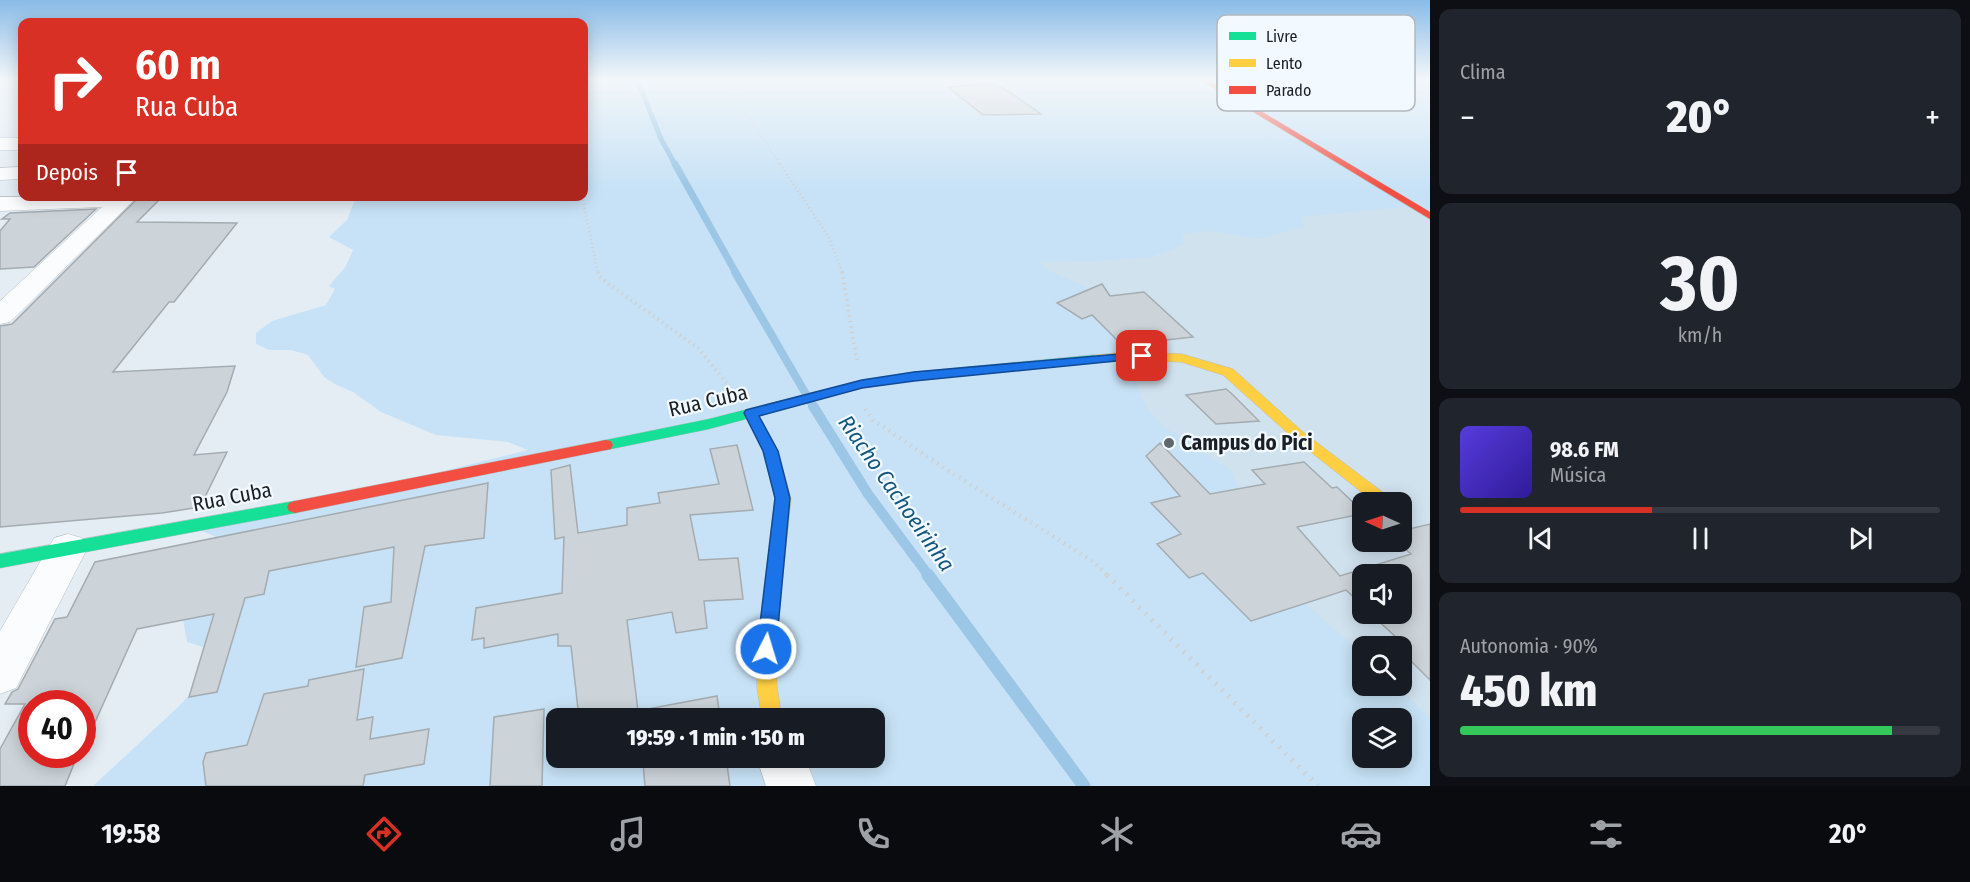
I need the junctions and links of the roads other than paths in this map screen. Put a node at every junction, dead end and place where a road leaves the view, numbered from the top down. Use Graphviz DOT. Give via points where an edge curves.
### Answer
graph roads {
  1 [pos="1264,116"];
  2 [pos="0,144"];
  3 [pos="18,144"];
  4 [pos="18,173"];
  5 [pos="0,174"];
  6 [pos="62,201"];
  7 [pos="122,201"];
  8 [pos="0,204"];
  9 [pos="1430,216"];
  10 [pos="4,309"];
  11 [pos="751,413"];
  12 [pos="1371,492"];
  13 [pos="68,549"];
  14 [pos="0,561"];
  15 [pos="0,673"];
  16 [pos="770,708"];
  17 [pos="785,768"];
  18 [pos="791,786"];
  1 -- 9 [label="street"];
  2 -- 3 [label="street"];
  4 -- 5 [label="street"];
  6 -- 8 [label="street"];
  7 -- 10 [label="street"];
  11 -- 12 [label="street, Rua Cuba" via="862,384 914,376 1130,356 1182,358 1228,372 1298,435"];
  11 -- 13 [label="street, Rua Cuba" via="325,501"];
  11 -- 16 [label="street" via="771,451 783,498 766,649"];
  13 -- 14 [label="street, Rua Cuba"];
  13 -- 15 [label="street"];
  17 -- 18 [label="street"];
}
